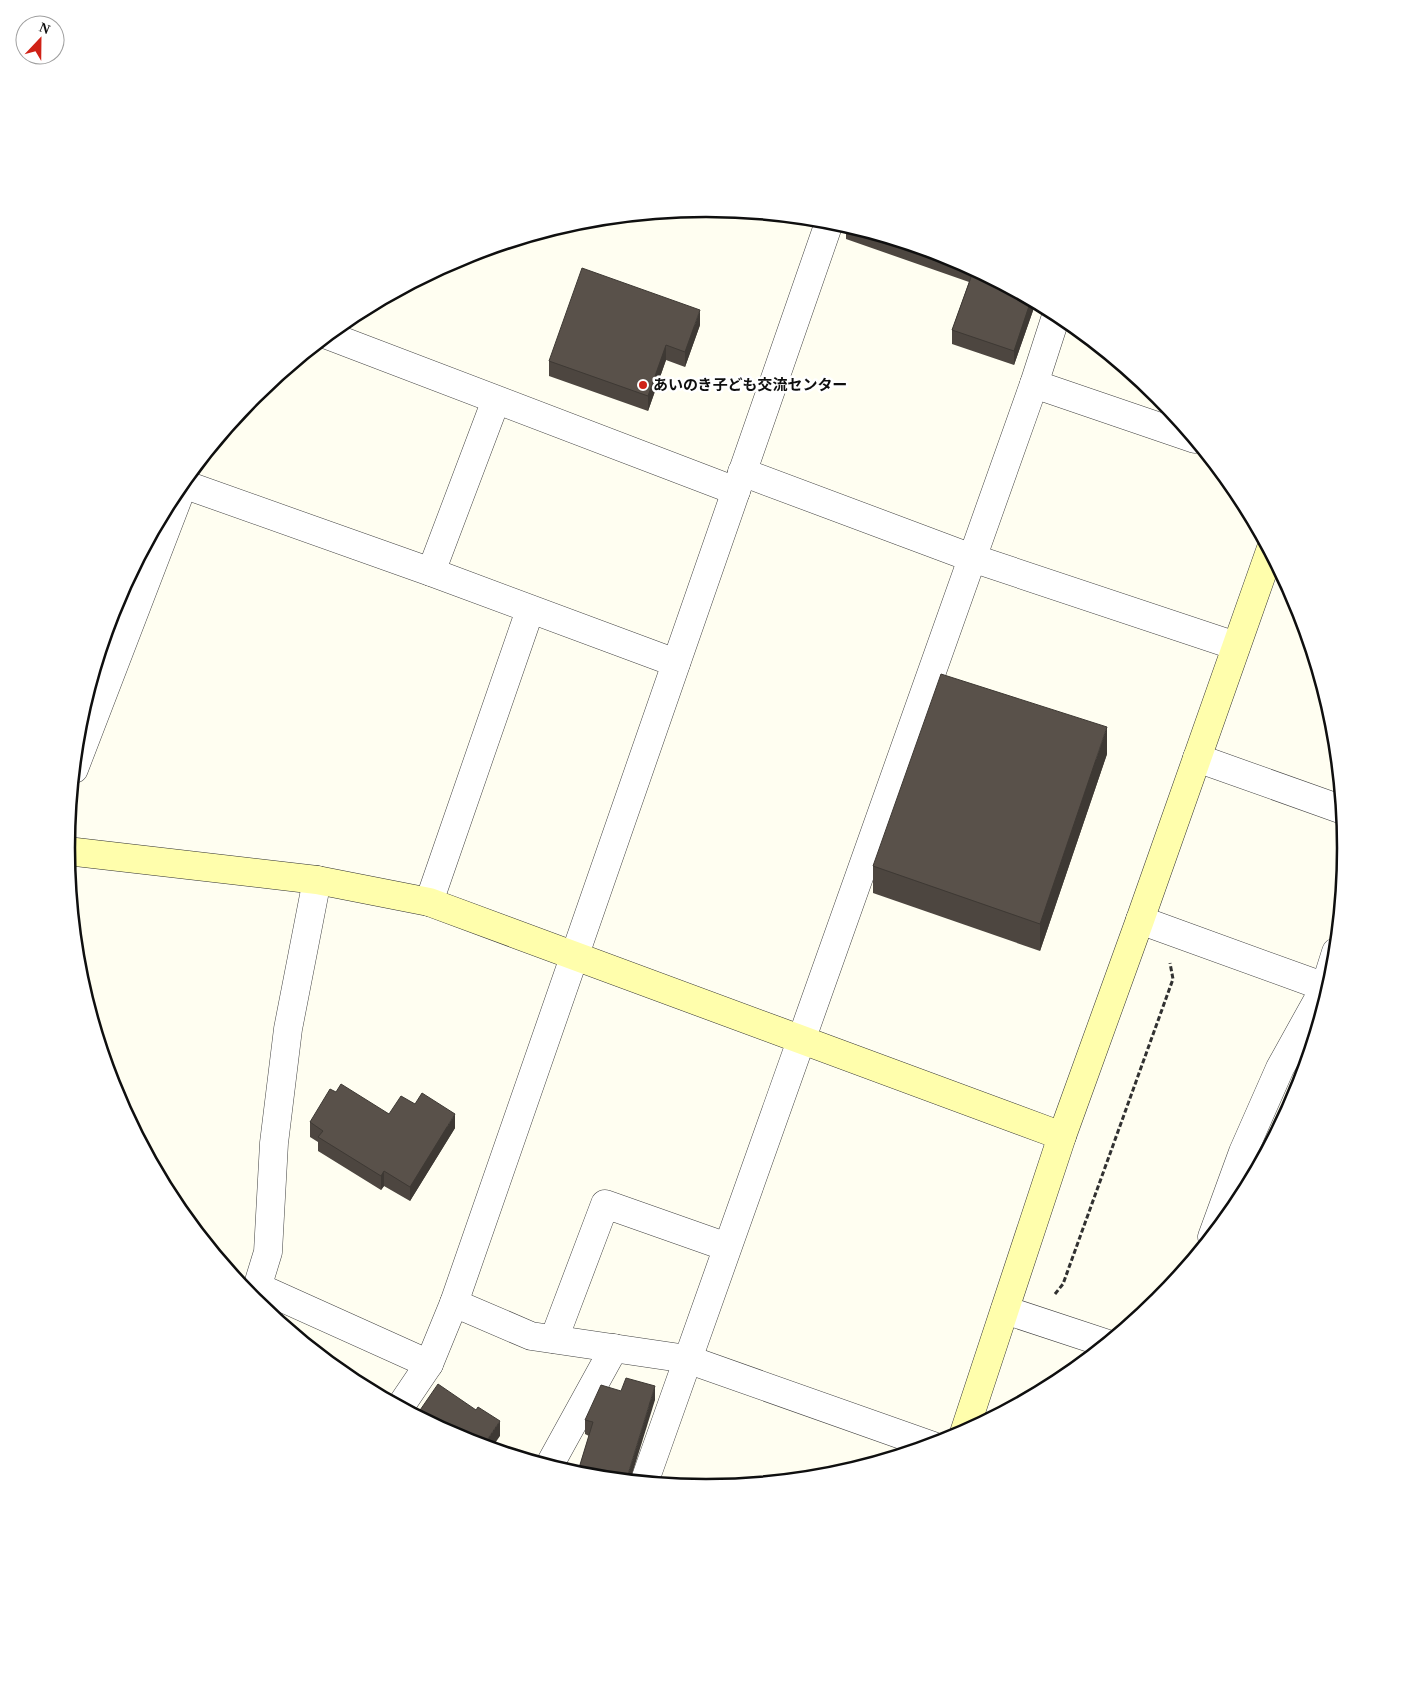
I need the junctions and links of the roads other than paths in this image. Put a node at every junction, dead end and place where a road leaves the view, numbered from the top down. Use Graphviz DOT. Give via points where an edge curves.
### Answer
graph roads {
  1 [pos="827,228"];
  2 [pos="1054,321"];
  3 [pos="335,338"];
  4 [pos="1034,384"];
  5 [pos="496,400"];
  6 [pos="1184,435"];
  7 [pos="739,482"];
  8 [pos="191,484"];
  9 [pos="172,513"];
  10 [pos="972,558"];
  11 [pos="1267,559"];
  12 [pos="431,572"];
  13 [pos="530,610"];
  14 [pos="1236,646"];
  15 [pos="676,663"];
  16 [pos="84,742"];
  17 [pos="1197,758"];
  18 [pos="1337,808"];
  19 [pos="75,852"];
  20 [pos="318,880"];
  21 [pos="429,902"];
  22 [pos="1151,924"];
  23 [pos="574,955"];
  24 [pos="1322,986"];
  25 [pos="1320,996"];
  26 [pos="801,1038"];
  27 [pos="1062,1136"];
  28 [pos="1219,1217"];
  29 [pos="727,1247"];
  30 [pos="256,1291"];
  31 [pos="262,1297"];
  32 [pos="454,1303"];
  33 [pos="1005,1310"];
  34 [pos="554,1339"];
  35 [pos="1101,1342"];
  36 [pos="614,1348"];
  37 [pos="687,1359"];
  38 [pos="429,1364"];
  39 [pos="403,1402"];
  40 [pos="967,1423"];
  41 [pos="921,1442"];
  42 [pos="552,1460"];
  43 [pos="646,1477"];
  1 -- 7 [label="street"];
  2 -- 4 [label="street"];
  3 -- 5 [label="street"];
  4 -- 6 [label="street"];
  4 -- 10 [label="street"];
  5 -- 7 [label="street"];
  5 -- 12 [label="street"];
  7 -- 10 [label="street"];
  7 -- 15 [label="street"];
  8 -- 12 [label="street"];
  9 -- 16 [label="street"];
  10 -- 14 [label="street"];
  10 -- 26 [label="street"];
  11 -- 14 [label="street"];
  12 -- 13 [label="street"];
  13 -- 15 [label="street"];
  13 -- 21 [label="street"];
  14 -- 17 [label="street"];
  15 -- 23 [label="street"];
  17 -- 18 [label="street"];
  17 -- 22 [label="street"];
  19 -- 20 [label="street"];
  20 -- 21 [label="street"];
  20 -- 30 [label="street" via="288,1029 274,1142 268,1252"];
  21 -- 23 [label="street"];
  22 -- 24 [label="street"];
  22 -- 27 [label="street"];
  23 -- 26 [label="street"];
  23 -- 32 [label="street"];
  25 -- 28 [label="street" via="1280,1068 1243,1152"];
  26 -- 27 [label="street"];
  26 -- 29 [label="street"];
  27 -- 33 [label="street"];
  29 -- 34 [label="street" via="605,1204"];
  29 -- 37 [label="street"];
  31 -- 38 [label="street"];
  32 -- 34 [label="street" via="531,1336"];
  32 -- 38 [label="street"];
  33 -- 35 [label="street"];
  33 -- 40 [label="street"];
  34 -- 36 [label="street"];
  36 -- 37 [label="street"];
  36 -- 42 [label="street"];
  37 -- 41 [label="street"];
  37 -- 43 [label="street"];
  38 -- 39 [label="street"];
}
